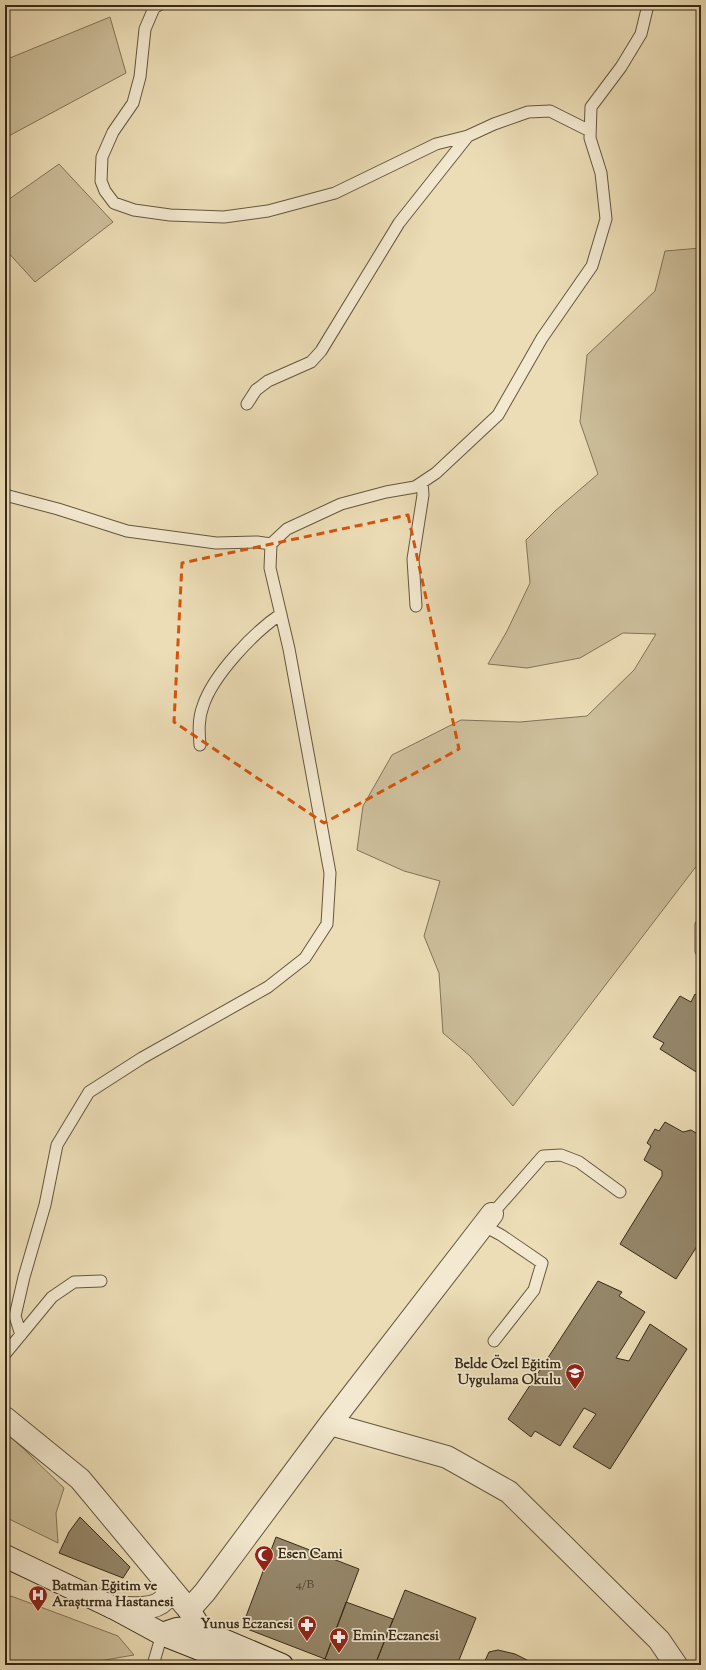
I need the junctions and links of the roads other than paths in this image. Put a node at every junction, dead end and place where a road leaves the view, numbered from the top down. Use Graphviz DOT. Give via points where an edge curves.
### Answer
graph roads {
  1 [pos="159,5"];
  2 [pos="648,5"];
  3 [pos="590,131"];
  4 [pos="468,136"];
  5 [pos="246,404"];
  6 [pos="422,483"];
  7 [pos="7,496"];
  8 [pos="271,544"];
  9 [pos="416,606"];
  10 [pos="281,614"];
  11 [pos="200,745"];
  12 [pos="701,925"];
  13 [pos="701,951"];
  14 [pos="620,1192"];
  15 [pos="488,1220"];
  16 [pos="101,1281"];
  17 [pos="21,1336"];
  18 [pos="494,1341"];
  19 [pos="5,1354"];
  20 [pos="5,1418"];
  21 [pos="330,1424"];
  22 [pos="5,1556"];
  23 [pos="166,1582"];
  24 [pos="112,1607"];
  25 [pos="189,1610"];
  26 [pos="202,1631"];
  27 [pos="162,1634"];
  28 [pos="153,1665"];
  29 [pos="240,1665"];
  30 [pos="282,1665"];
  31 [pos="676,1665"];
  1 -- 4 [label="lane" via="154,8 145,29 140,77 133,103 113,132 102,157 101,181 114,203 134,210 170,215 224,217 268,211 335,192 436,144"];
  2 -- 3 [label="lane" via="641,34 621,67 591,107"];
  3 -- 4 [label="lane" via="550,111 528,112"];
  3 -- 6 [label="lane" via="601,173 606,219 592,266 542,338 498,415"];
  4 -- 5 [label="lane" via="399,223 321,351 311,362 268,380 256,390"];
  6 -- 8 [label="lane" via="415,487 341,504 286,529"];
  6 -- 9 [label="lane" via="423,495 413,559"];
  7 -- 8 [label="lane" via="127,531 216,543"];
  8 -- 10 [label="lane" via="270,568"];
  10 -- 11 [label="lane" via="270,621 232,659 214,682 202,706"];
  10 -- 17 [label="lane" via="330,873 327,924 305,958 268,987 142,1058 89,1092 57,1146 45,1205 15,1316"];
  12 -- 13 [label="lane"];
  14 -- 15 [label="lane" via="579,1162 561,1155 543,1156"];
  15 -- 18 [label="lane" via="501,1235 542,1263 534,1290"];
  15 -- 21 [label="street"];
  16 -- 17 [label="lane" via="74,1282 52,1297"];
  17 -- 19 [label="lane"];
  20 -- 23 [label="street" via="80,1479"];
  21 -- 25 [label="street"];
  21 -- 31 [label="street" via="447,1457 509,1492 659,1640"];
  22 -- 24 [label="street"];
  23 -- 24 [label="street" via="167,1592 163,1600 152,1607"];
  23 -- 25 [label="street"];
  24 -- 27 [label="street"];
  25 -- 26 [label="street"];
  26 -- 27 [label="street" via="187,1628"];
  26 -- 30 [label="street"];
  27 -- 28 [label="lane"];
  27 -- 29 [label="street"];
}
